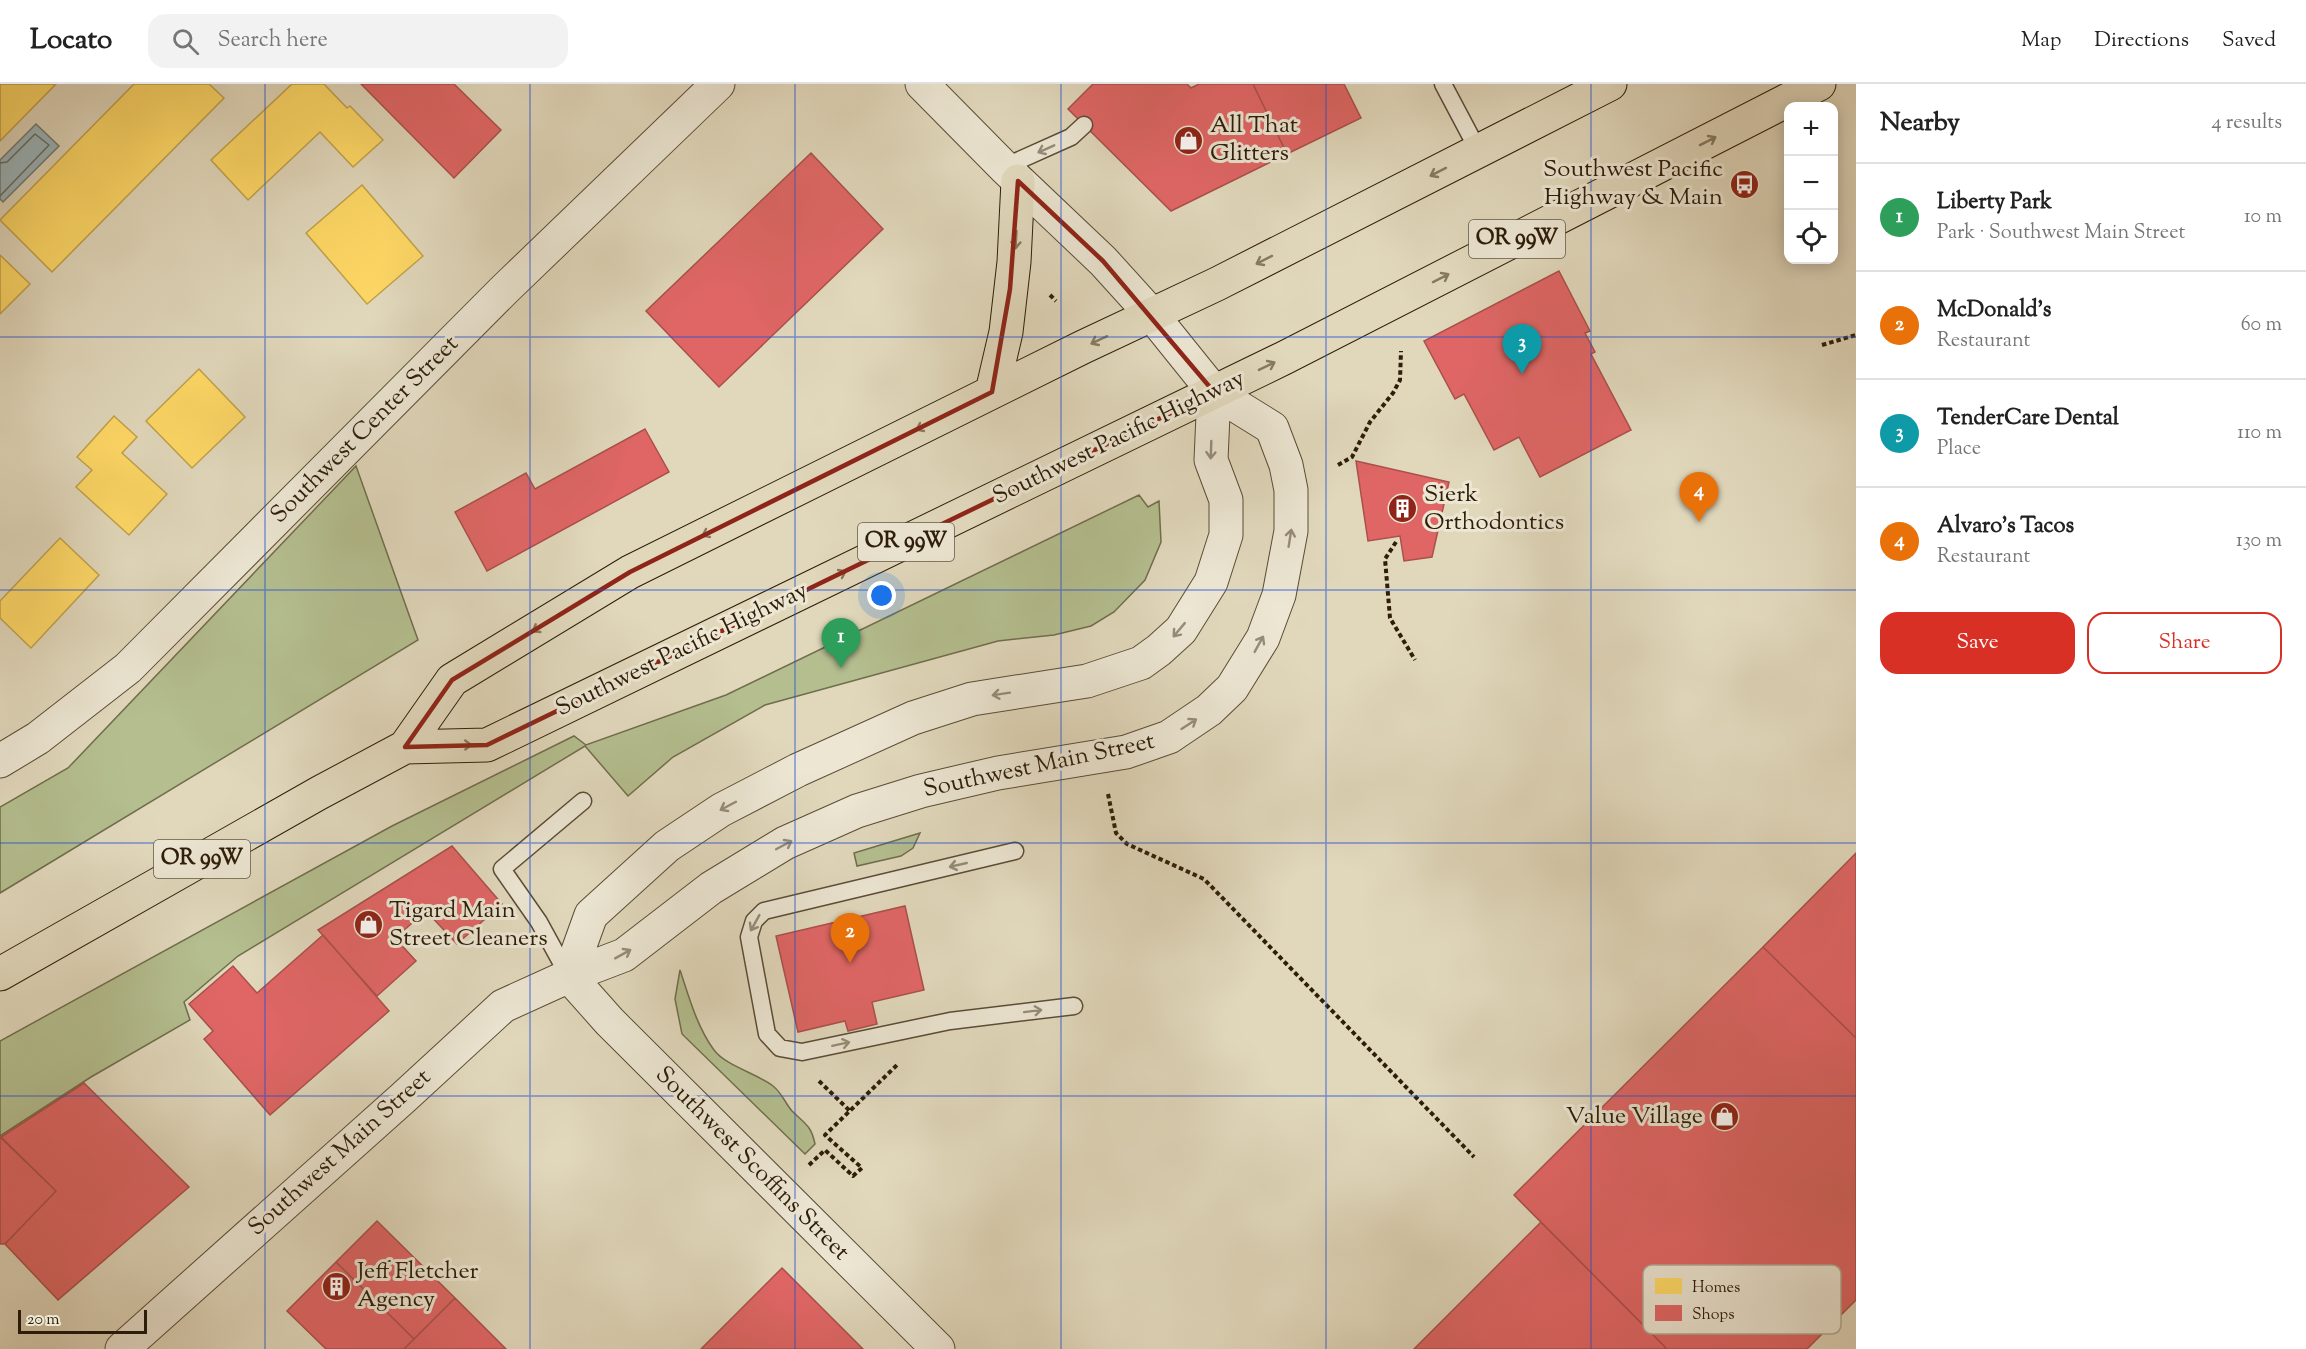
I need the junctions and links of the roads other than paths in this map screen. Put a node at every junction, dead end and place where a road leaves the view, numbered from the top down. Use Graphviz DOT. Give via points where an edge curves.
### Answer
graph roads {
  1 [pos="718,84"];
  2 [pos="922,84"];
  3 [pos="1443,84"];
  4 [pos="1610,84"];
  5 [pos="1819,84"];
  6 [pos="1084,125"];
  7 [pos="1479,152"];
  8 [pos="1011,174"];
  9 [pos="1152,315"];
  10 [pos="992,392"];
  11 [pos="1214,392"];
  12 [pos="405,747"];
  13 [pos="0,761"];
  14 [pos="582,801"];
  15 [pos="1015,851"];
  16 [pos="0,974"];
  17 [pos="569,976"];
  18 [pos="1074,1006"];
  19 [pos="122,1349"];
  20 [pos="938,1349"];
  1 -- 13 [label="street, Southwest Center Street" via="504,290 128,668 38,738"];
  2 -- 8 [label="street, Southwest Main Street"];
  3 -- 7 [label="lane"];
  4 -- 7 [label="highway, Southwest Pacific Highway / OR 99W"];
  11 -- 5 [label="highway, Southwest Pacific Highway / OR 99W, one-way"];
  6 -- 8 [label="lane, one-way"];
  7 -- 9 [label="highway, Southwest Pacific Highway / OR 99W, one-way"];
  8 -- 9 [label="street, Southwest Main Street"];
  8 -- 10 [label="highway, one-way" via="1014,262 1006,332"];
  9 -- 10 [label="highway, Southwest Pacific Highway / OR 99W, one-way"];
  9 -- 11 [label="street, Southwest Main Street"];
  10 -- 12 [label="highway, Southwest Pacific Highway / OR 99W, one-way" via="630,572 452,680"];
  12 -- 11 [label="highway, Southwest Pacific Highway / OR 99W, one-way" via="487,745"];
  11 -- 17 [label="street, one-way" via="1211,460 1226,500 1226,535 1211,582 1181,630 1159,650 1141,663 1087,681 972,699 913,718 721,810 667,846 591,915"];
  17 -- 11 [label="street, Southwest Main Street, one-way" via="624,955 711,888 785,843 857,811 921,790 998,773 1126,752 1169,737 1209,711 1232,688 1263,638 1279,595 1291,531 1291,490 1272,428"];
  12 -- 16 [label="highway, Southwest Pacific Highway / OR 99W"];
  14 -- 17 [label="lane" via="502,869 539,922"];
  15 -- 18 [label="lane, one-way" via="764,911 754,921 749,937 767,1034 780,1048 802,1052 950,1022"];
  17 -- 19 [label="street, Southwest Main Street" via="503,1006"];
  17 -- 20 [label="street, Southwest Scoffins Street" via="609,1022"];
}
